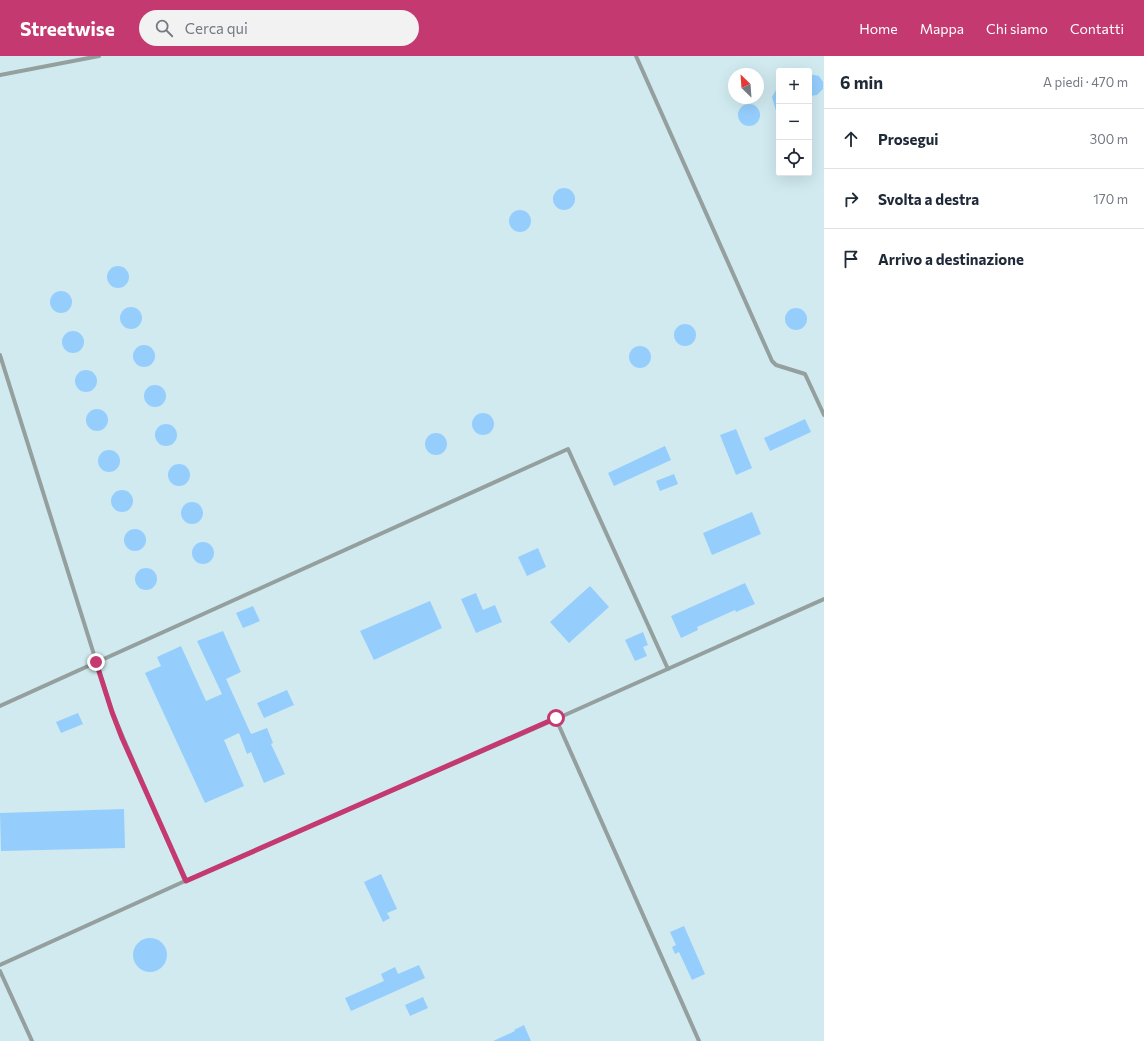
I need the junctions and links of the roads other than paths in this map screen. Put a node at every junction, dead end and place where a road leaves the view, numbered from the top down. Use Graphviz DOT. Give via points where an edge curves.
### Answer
graph roads {
  1 [pos="99,56"];
  2 [pos="636,56"];
  3 [pos="0,75"];
  4 [pos="0,355"];
  5 [pos="824,415"];
  6 [pos="824,599"];
  7 [pos="96,662"];
  8 [pos="668,669"];
  9 [pos="0,706"];
  10 [pos="556,718"];
  11 [pos="186,881"];
  12 [pos="0,965"];
  13 [pos="0,971"];
  14 [pos="32,1041"];
  15 [pos="699,1041"];
  1 -- 3 [label="lane"];
  2 -- 5 [label="lane" via="772,361 776,365 805,374"];
  4 -- 7 [label="lane"];
  6 -- 8 [label="lane"];
  7 -- 8 [label="lane" via="568,449"];
  7 -- 9 [label="lane"];
  7 -- 11 [label="lane" via="122,738"];
  8 -- 10 [label="lane"];
  10 -- 11 [label="lane"];
  10 -- 15 [label="lane"];
  11 -- 12 [label="lane"];
  13 -- 14 [label="lane"];
}
